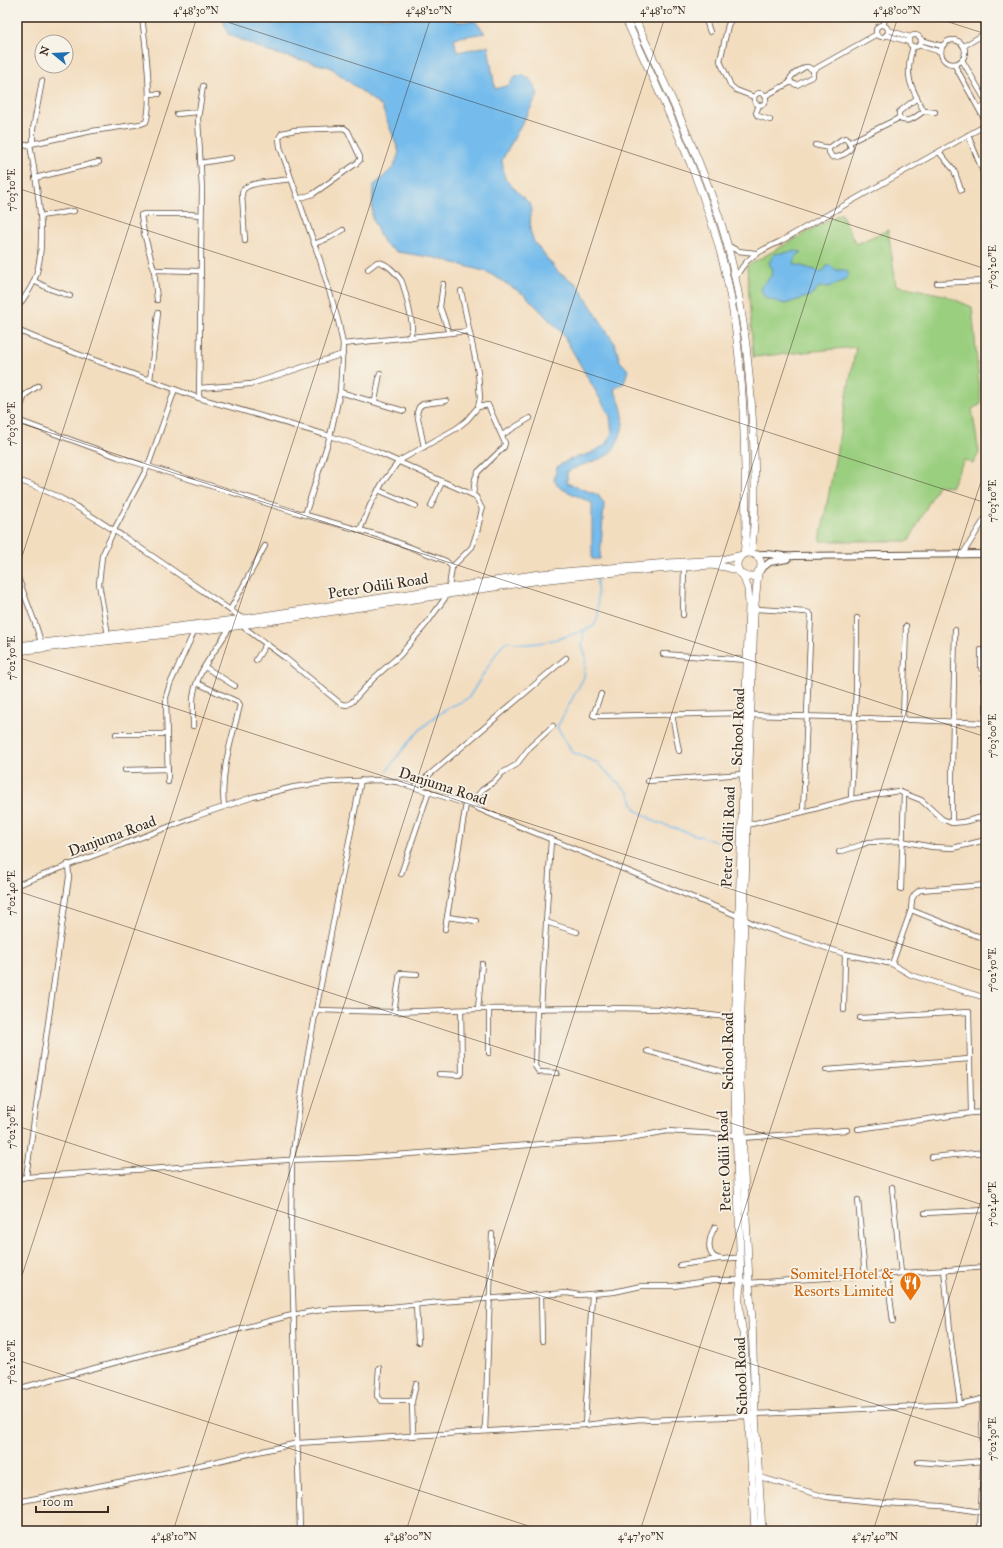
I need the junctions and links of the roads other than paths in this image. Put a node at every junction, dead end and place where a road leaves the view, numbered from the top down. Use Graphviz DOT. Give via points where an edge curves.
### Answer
graph roads {
  1 [pos="142,17"];
  2 [pos="625,17"];
  3 [pos="634,17"];
  4 [pos="705,17"];
  5 [pos="733,17"];
  6 [pos="886,17"];
  7 [pos="980,17"];
  8 [pos="883,25"];
  9 [pos="986,28"];
  10 [pos="710,32"];
  11 [pos="887,33"];
  12 [pos="986,33"];
  13 [pos="877,34"];
  14 [pos="909,40"];
  15 [pos="921,40"];
  16 [pos="919,45"];
  17 [pos="913,46"];
  18 [pos="942,46"];
  19 [pos="964,46"];
  20 [pos="941,52"];
  21 [pos="962,60"];
  22 [pos="954,64"];
  23 [pos="813,70"];
  24 [pos="42,81"];
  25 [pos="791,82"];
  26 [pos="203,86"];
  27 [pos="149,94"];
  28 [pos="159,94"];
  29 [pos="765,96"];
  30 [pos="754,97"];
  31 [pos="917,98"];
  32 [pos="986,101"];
  33 [pos="759,105"];
  34 [pos="986,105"];
  35 [pos="979,109"];
  36 [pos="924,111"];
  37 [pos="198,112"];
  38 [pos="935,112"];
  39 [pos="177,114"];
  40 [pos="899,118"];
  41 [pos="770,120"];
  42 [pos="986,122"];
  43 [pos="986,125"];
  44 [pos="968,135"];
  45 [pos="850,142"];
  46 [pos="32,144"];
  47 [pos="815,145"];
  48 [pos="17,147"];
  49 [pos="829,148"];
  50 [pos="939,152"];
  51 [pos="231,158"];
  52 [pos="99,162"];
  53 [pos="200,163"];
  54 [pos="35,178"];
  55 [pos="291,179"];
  56 [pos="986,179"];
  57 [pos="961,190"];
  58 [pos="298,199"];
  59 [pos="74,211"];
  60 [pos="202,215"];
  61 [pos="40,216"];
  62 [pos="343,230"];
  63 [pos="245,241"];
  64 [pos="314,244"];
  65 [pos="727,245"];
  66 [pos="756,253"];
  67 [pos="368,268"];
  68 [pos="154,270"];
  69 [pos="200,271"];
  70 [pos="735,279"];
  71 [pos="34,281"];
  72 [pos="986,281"];
  73 [pos="937,283"];
  74 [pos="443,284"];
  75 [pos="461,290"];
  76 [pos="70,296"];
  77 [pos="157,300"];
  78 [pos="17,309"];
  79 [pos="158,313"];
  80 [pos="17,330"];
  81 [pos="469,332"];
  82 [pos="449,333"];
  83 [pos="410,338"];
  84 [pos="343,344"];
  85 [pos="343,354"];
  86 [pos="380,373"];
  87 [pos="150,380"];
  88 [pos="38,386"];
  89 [pos="199,388"];
  90 [pos="175,389"];
  91 [pos="340,392"];
  92 [pos="199,398"];
  93 [pos="446,401"];
  94 [pos="375,402"];
  95 [pos="478,407"];
  96 [pos="404,411"];
  97 [pos="17,418"];
  98 [pos="530,418"];
  99 [pos="502,435"];
  100 [pos="330,436"];
  101 [pos="424,447"];
  102 [pos="398,461"];
  103 [pos="148,466"];
  104 [pos="17,480"];
  105 [pos="442,482"];
  106 [pos="378,490"];
  107 [pos="473,495"];
  108 [pos="416,506"];
  109 [pos="431,506"];
  110 [pos="304,515"];
  111 [pos="986,517"];
  112 [pos="114,530"];
  113 [pos="360,530"];
  114 [pos="265,546"];
  115 [pos="748,554"];
  116 [pos="986,554"];
  117 [pos="962,555"];
  118 [pos="794,556"];
  119 [pos="452,567"];
  120 [pos="684,567"];
  121 [pos="759,571"];
  122 [pos="741,573"];
  123 [pos="17,575"];
  124 [pos="449,591"];
  125 [pos="755,609"];
  126 [pos="230,610"];
  127 [pos="683,615"];
  128 [pos="857,618"];
  129 [pos="242,622"];
  130 [pos="906,626"];
  131 [pos="230,627"];
  132 [pos="955,630"];
  133 [pos="194,632"];
  134 [pos="108,635"];
  135 [pos="41,642"];
  136 [pos="266,644"];
  137 [pos="17,646"];
  138 [pos="981,650"];
  139 [pos="17,652"];
  140 [pos="663,654"];
  141 [pos="566,658"];
  142 [pos="256,660"];
  143 [pos="747,660"];
  144 [pos="205,667"];
  145 [pos="197,683"];
  146 [pos="235,686"];
  147 [pos="600,694"];
  148 [pos="747,714"];
  149 [pos="672,715"];
  150 [pos="806,716"];
  151 [pos="854,718"];
  152 [pos="903,720"];
  153 [pos="986,720"];
  154 [pos="953,721"];
  155 [pos="986,723"];
  156 [pos="193,726"];
  157 [pos="553,726"];
  158 [pos="116,734"];
  159 [pos="167,734"];
  160 [pos="679,750"];
  161 [pos="168,769"];
  162 [pos="124,770"];
  163 [pos="743,774"];
  164 [pos="361,780"];
  165 [pos="648,781"];
  166 [pos="168,782"];
  167 [pos="415,787"];
  168 [pos="429,791"];
  169 [pos="904,794"];
  170 [pos="851,799"];
  171 [pos="468,804"];
  172 [pos="224,806"];
  173 [pos="803,812"];
  174 [pos="986,816"];
  175 [pos="952,823"];
  176 [pos="747,825"];
  177 [pos="550,839"];
  178 [pos="986,840"];
  179 [pos="902,841"];
  180 [pos="839,852"];
  181 [pos="68,864"];
  182 [pos="401,874"];
  183 [pos="17,885"];
  184 [pos="986,885"];
  185 [pos="901,889"];
  186 [pos="911,910"];
  187 [pos="447,917"];
  188 [pos="741,917"];
  189 [pos="476,921"];
  190 [pos="546,922"];
  191 [pos="445,929"];
  192 [pos="577,932"];
  193 [pos="986,938"];
  194 [pos="844,954"];
  195 [pos="482,964"];
  196 [pos="892,964"];
  197 [pos="418,974"];
  198 [pos="986,998"];
  199 [pos="478,1009"];
  200 [pos="489,1009"];
  201 [pos="539,1009"];
  202 [pos="316,1010"];
  203 [pos="461,1010"];
  204 [pos="844,1010"];
  205 [pos="394,1012"];
  206 [pos="735,1018"];
  207 [pos="860,1018"];
  208 [pos="647,1051"];
  209 [pos="489,1053"];
  210 [pos="969,1059"];
  211 [pos="826,1070"];
  212 [pos="556,1073"];
  213 [pos="440,1074"];
  214 [pos="735,1075"];
  215 [pos="986,1112"];
  216 [pos="971,1113"];
  217 [pos="858,1129"];
  218 [pos="847,1130"];
  219 [pos="739,1136"];
  220 [pos="986,1152"];
  221 [pos="932,1157"];
  222 [pos="292,1160"];
  223 [pos="26,1177"];
  224 [pos="17,1179"];
  225 [pos="892,1187"];
  226 [pos="858,1200"];
  227 [pos="986,1210"];
  228 [pos="925,1212"];
  229 [pos="714,1227"];
  230 [pos="492,1234"];
  231 [pos="740,1258"];
  232 [pos="719,1259"];
  233 [pos="680,1265"];
  234 [pos="986,1267"];
  235 [pos="944,1269"];
  236 [pos="901,1273"];
  237 [pos="887,1275"];
  238 [pos="986,1275"];
  239 [pos="865,1276"];
  240 [pos="741,1280"];
  241 [pos="749,1283"];
  242 [pos="592,1294"];
  243 [pos="541,1295"];
  244 [pos="490,1299"];
  245 [pos="416,1305"];
  246 [pos="294,1314"];
  247 [pos="893,1321"];
  248 [pos="542,1341"];
  249 [pos="418,1342"];
  250 [pos="379,1368"];
  251 [pos="416,1384"];
  252 [pos="17,1389"];
  253 [pos="984,1399"];
  254 [pos="412,1401"];
  255 [pos="960,1404"];
  256 [pos="752,1415"];
  257 [pos="585,1425"];
  258 [pos="485,1431"];
  259 [pos="413,1436"];
  260 [pos="298,1443"];
  261 [pos="983,1461"];
  262 [pos="918,1462"];
  263 [pos="760,1478"];
  264 [pos="17,1502"];
  265 [pos="981,1512"];
  266 [pos="300,1531"];
  267 [pos="755,1531"];
  268 [pos="762,1531"];
  269 [pos="980,1531"];
  1 -- 27 [label="street"];
  2 -- 115 [label="main road" via="693,168 728,283 740,366"];
  3 -- 65 [label="main road" via="700,164"];
  4 -- 10 [label="street"];
  5 -- 30 [label="street" via="728,25 720,61 731,86"];
  6 -- 8 [label="street"];
  7 -- 9 [label="street"];
  8 -- 11 [label="street"];
  8 -- 13 [label="street" via="876,28"];
  11 -- 13 [label="street" via="881,37"];
  11 -- 14 [label="street"];
  12 -- 19 [label="street"];
  13 -- 23 [label="street"];
  14 -- 15 [label="street" via="916,35"];
  14 -- 17 [label="street"];
  15 -- 16 [label="street"];
  15 -- 18 [label="street"];
  16 -- 17 [label="street"];
  16 -- 20 [label="street"];
  17 -- 31 [label="street" via="908,71"];
  18 -- 19 [label="street" via="947,41 955,40"];
  18 -- 20 [label="street"];
  19 -- 21 [label="street" via="965,55"];
  20 -- 22 [label="street" via="945,62"];
  21 -- 22 [label="street"];
  21 -- 32 [label="street"];
  22 -- 35 [label="street"];
  23 -- 25 [label="street" via="810,79 797,85"];
  23 -- 25 [label="street" via="808,67 799,70 793,74"];
  24 -- 46 [label="street"];
  25 -- 29 [label="street"];
  26 -- 37 [label="street"];
  27 -- 28 [label="street"];
  27 -- 46 [label="street" via="148,118 142,124 92,131"];
  29 -- 30 [label="street" via="759,93"];
  29 -- 33 [label="street" via="765,103"];
  30 -- 33 [label="street"];
  31 -- 36 [label="street"];
  31 -- 40 [label="street" via="901,109"];
  33 -- 41 [label="street" via="756,113 758,116"];
  34 -- 35 [label="street"];
  35 -- 42 [label="street"];
  36 -- 38 [label="street"];
  36 -- 40 [label="street" via="907,121"];
  37 -- 39 [label="street"];
  37 -- 53 [label="street"];
  40 -- 45 [label="street"];
  43 -- 44 [label="street"];
  44 -- 50 [label="street"];
  44 -- 56 [label="street"];
  45 -- 49 [label="street" via="846,138 842,139"];
  45 -- 49 [label="street" via="850,150 838,158 832,157"];
  46 -- 48 [label="street"];
  46 -- 54 [label="street"];
  47 -- 49 [label="street"];
  50 -- 57 [label="street" via="954,170"];
  50 -- 66 [label="street"];
  51 -- 53 [label="street"];
  52 -- 54 [label="street"];
  53 -- 60 [label="street"];
  54 -- 61 [label="street"];
  55 -- 58 [label="street"];
  55 -- 58 [label="street" via="280,147 280,135 294,130 340,127 348,131 360,160 313,194"];
  55 -- 63 [label="street" via="256,184 244,189 242,195"];
  58 -- 64 [label="street"];
  59 -- 61 [label="street"];
  60 -- 68 [label="street" via="142,215"];
  60 -- 69 [label="street"];
  61 -- 71 [label="street" via="40,262"];
  62 -- 64 [label="street"];
  64 -- 84 [label="street"];
  65 -- 66 [label="street" via="738,251"];
  65 -- 70 [label="main road"];
  66 -- 70 [label="street" via="742,266"];
  67 -- 83 [label="street" via="381,262 401,281 412,321"];
  68 -- 69 [label="street"];
  68 -- 77 [label="street"];
  69 -- 89 [label="street"];
  70 -- 115 [label="main road" via="745,338 755,477 755,521"];
  71 -- 76 [label="street"];
  71 -- 78 [label="street"];
  72 -- 73 [label="street"];
  74 -- 82 [label="street" via="440,307"];
  75 -- 81 [label="street"];
  79 -- 87 [label="street"];
  80 -- 87 [label="street"];
  81 -- 82 [label="street"];
  81 -- 95 [label="street" via="478,372"];
  82 -- 83 [label="street"];
  83 -- 84 [label="street"];
  84 -- 85 [label="street"];
  85 -- 89 [label="street" via="251,384"];
  85 -- 91 [label="street"];
  86 -- 94 [label="street"];
  87 -- 90 [label="street"];
  88 -- 97 [label="street" via="26,395"];
  89 -- 92 [label="street"];
  90 -- 92 [label="street"];
  90 -- 103 [label="street"];
  91 -- 94 [label="street"];
  91 -- 100 [label="street"];
  92 -- 100 [label="street"];
  93 -- 101 [label="street" via="423,404 419,407 417,414"];
  94 -- 96 [label="street"];
  95 -- 99 [label="street" via="488,405"];
  95 -- 101 [label="street" via="457,428"];
  97 -- 103 [label="street"];
  98 -- 99 [label="street"];
  99 -- 107 [label="street" via="504,447 478,472"];
  100 -- 102 [label="street"];
  100 -- 110 [label="street"];
  101 -- 102 [label="street"];
  102 -- 105 [label="street"];
  102 -- 106 [label="street"];
  103 -- 110 [label="street"];
  103 -- 112 [label="street"];
  104 -- 112 [label="street" via="68,502"];
  105 -- 107 [label="street"];
  105 -- 109 [label="street"];
  106 -- 108 [label="street"];
  106 -- 113 [label="street"];
  107 -- 119 [label="street" via="482,508 477,532 472,547"];
  110 -- 113 [label="street"];
  111 -- 117 [label="street"];
  112 -- 126 [label="street"];
  112 -- 134 [label="street" via="102,556 98,584"];
  113 -- 119 [label="street" via="427,553 446,561"];
  114 -- 126 [label="street"];
  115 -- 118 [label="street"];
  115 -- 121 [label="main road" via="760,562"];
  115 -- 122 [label="main road" via="738,560"];
  115 -- 124 [label="main road, Peter Odili Road" via="721,560 564,571"];
  116 -- 117 [label="street"];
  117 -- 118 [label="street"];
  118 -- 121 [label="street" via="770,562"];
  119 -- 124 [label="street"];
  120 -- 122 [label="main road, Peter Odili Road" via="719,566"];
  120 -- 124 [label="main road, Peter Odili Road" via="604,573"];
  120 -- 127 [label="street"];
  121 -- 122 [label="main road" via="751,577"];
  121 -- 125 [label="main road, School Road"];
  122 -- 143 [label="main road, Peter Odili Road" via="748,595"];
  123 -- 135 [label="street"];
  124 -- 129 [label="main road, Peter Odili Road"];
  124 -- 136 [label="street" via="400,655 347,705 341,704"];
  125 -- 148 [label="main road, School Road"];
  125 -- 150 [label="street" via="806,612 811,615"];
  126 -- 129 [label="street"];
  128 -- 151 [label="street"];
  129 -- 131 [label="main road, Peter Odili Road"];
  129 -- 134 [label="main road, Peter Odili Road"];
  129 -- 136 [label="street"];
  130 -- 152 [label="street"];
  131 -- 133 [label="main road, Peter Odili Road"];
  131 -- 144 [label="street"];
  132 -- 154 [label="street"];
  133 -- 139 [label="main road, Peter Odili Road"];
  133 -- 159 [label="street" via="166,697"];
  134 -- 135 [label="main road, Peter Odili Road"];
  135 -- 137 [label="main road, Peter Odili Road"];
  136 -- 142 [label="street"];
  138 -- 153 [label="street"];
  140 -- 143 [label="street"];
  141 -- 167 [label="street"];
  143 -- 148 [label="main road, Peter Odili Road"];
  144 -- 145 [label="street"];
  144 -- 146 [label="street"];
  145 -- 156 [label="street"];
  145 -- 172 [label="street" via="240,705 225,765 222,789"];
  147 -- 149 [label="street" via="595,716"];
  148 -- 149 [label="street"];
  148 -- 150 [label="street"];
  148 -- 163 [label="main road, Peter Odili Road"];
  148 -- 176 [label="main road, School Road"];
  149 -- 160 [label="street"];
  150 -- 151 [label="street"];
  150 -- 173 [label="street"];
  151 -- 152 [label="street"];
  151 -- 170 [label="street"];
  152 -- 154 [label="street"];
  154 -- 155 [label="street"];
  154 -- 175 [label="street"];
  157 -- 171 [label="street" via="530,747 516,765 502,773"];
  158 -- 159 [label="street"];
  159 -- 161 [label="street"];
  161 -- 162 [label="street"];
  161 -- 166 [label="street"];
  163 -- 165 [label="street"];
  163 -- 188 [label="main road, Peter Odili Road"];
  164 -- 167 [label="street, Danjuma Road" via="396,782"];
  164 -- 172 [label="street, Danjuma Road" via="294,787"];
  164 -- 202 [label="street"];
  167 -- 168 [label="street, Danjuma Road"];
  168 -- 171 [label="street, Danjuma Road"];
  168 -- 182 [label="street"];
  169 -- 170 [label="street" via="898,791"];
  169 -- 175 [label="street" via="921,800 942,819"];
  169 -- 179 [label="street"];
  170 -- 173 [label="street"];
  171 -- 177 [label="street, Danjuma Road"];
  171 -- 187 [label="street"];
  172 -- 181 [label="street, Danjuma Road"];
  173 -- 176 [label="street"];
  174 -- 175 [label="street"];
  176 -- 188 [label="main road, School Road"];
  177 -- 188 [label="street, Danjuma Road"];
  177 -- 190 [label="street"];
  178 -- 179 [label="street" via="953,848"];
  179 -- 180 [label="street" via="868,842"];
  179 -- 185 [label="street"];
  181 -- 183 [label="street, Danjuma Road"];
  181 -- 223 [label="street" via="69,877"];
  184 -- 186 [label="street" via="920,890 912,899"];
  186 -- 193 [label="street"];
  186 -- 196 [label="street"];
  187 -- 189 [label="street"];
  187 -- 191 [label="street"];
  188 -- 194 [label="street, Danjuma Road" via="756,925"];
  188 -- 206 [label="main road, Peter Odili Road"];
  188 -- 219 [label="main road, School Road"];
  190 -- 192 [label="street"];
  190 -- 201 [label="street"];
  194 -- 196 [label="street, Danjuma Road"];
  194 -- 204 [label="street"];
  195 -- 199 [label="street"];
  196 -- 198 [label="street, Danjuma Road" via="911,975"];
  197 -- 205 [label="street" via="400,973"];
  199 -- 200 [label="street"];
  199 -- 203 [label="street"];
  200 -- 201 [label="street"];
  200 -- 209 [label="street"];
  201 -- 206 [label="street" via="658,1009"];
  201 -- 212 [label="street" via="535,1066 539,1072"];
  202 -- 205 [label="street"];
  202 -- 222 [label="street"];
  203 -- 205 [label="street"];
  203 -- 213 [label="street" via="462,1073"];
  206 -- 214 [label="main road, Peter Odili Road"];
  207 -- 210 [label="street" via="968,1012"];
  208 -- 214 [label="street"];
  210 -- 211 [label="street"];
  210 -- 216 [label="street"];
  214 -- 219 [label="main road, Peter Odili Road"];
  215 -- 216 [label="street"];
  216 -- 217 [label="street"];
  218 -- 219 [label="street"];
  219 -- 222 [label="street" via="667,1131 620,1140"];
  219 -- 231 [label="main road, Peter Odili Road"];
  219 -- 241 [label="main road, School Road"];
  220 -- 221 [label="street"];
  222 -- 223 [label="street"];
  222 -- 246 [label="street"];
  223 -- 224 [label="street"];
  225 -- 236 [label="street"];
  226 -- 239 [label="street"];
  227 -- 228 [label="street"];
  229 -- 232 [label="street" via="709,1243 710,1251"];
  230 -- 244 [label="street"];
  231 -- 232 [label="street"];
  231 -- 240 [label="main road, Peter Odili Road"];
  232 -- 233 [label="street"];
  234 -- 235 [label="street"];
  234 -- 238 [label="street"];
  235 -- 236 [label="street"];
  235 -- 255 [label="street"];
  236 -- 237 [label="street"];
  237 -- 239 [label="street"];
  237 -- 247 [label="street"];
  239 -- 241 [label="street"];
  240 -- 241 [label="street"];
  240 -- 242 [label="street" via="641,1286"];
  240 -- 256 [label="main road, Peter Odili Road" via="738,1290"];
  241 -- 256 [label="main road, School Road" via="752,1320"];
  242 -- 243 [label="street"];
  242 -- 257 [label="street"];
  243 -- 244 [label="street"];
  243 -- 248 [label="street"];
  244 -- 245 [label="street"];
  244 -- 258 [label="street"];
  245 -- 246 [label="street"];
  245 -- 249 [label="street"];
  246 -- 252 [label="street"];
  246 -- 260 [label="street"];
  250 -- 254 [label="street" via="377,1396 380,1400"];
  251 -- 254 [label="street"];
  253 -- 255 [label="street"];
  253 -- 261 [label="street"];
  254 -- 259 [label="street"];
  255 -- 256 [label="street"];
  256 -- 257 [label="street" via="641,1419"];
  256 -- 263 [label="main road, School Road"];
  256 -- 267 [label="main road, Peter Odili Road"];
  257 -- 258 [label="street"];
  258 -- 259 [label="street"];
  259 -- 260 [label="street"];
  260 -- 264 [label="street"];
  260 -- 266 [label="street"];
  261 -- 262 [label="street" via="948,1464"];
  261 -- 265 [label="street"];
  263 -- 265 [label="street" via="826,1497 941,1506"];
  263 -- 268 [label="main road, School Road"];
  265 -- 269 [label="street"];
}
